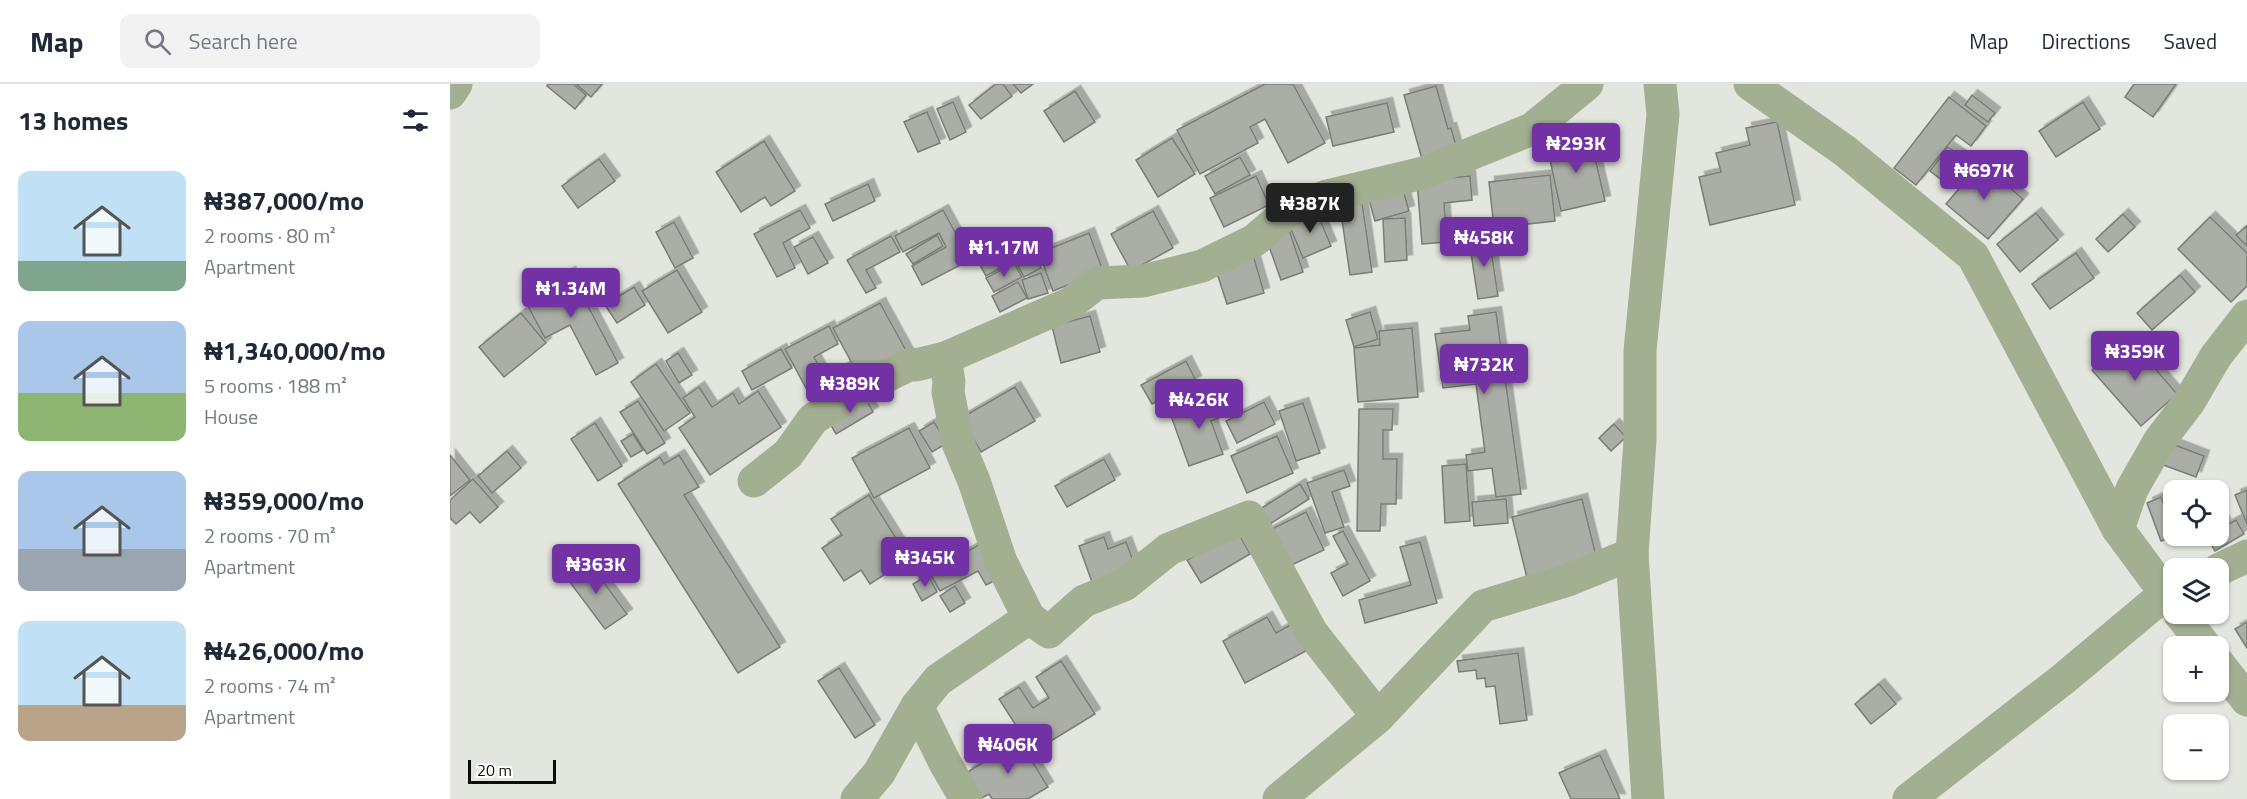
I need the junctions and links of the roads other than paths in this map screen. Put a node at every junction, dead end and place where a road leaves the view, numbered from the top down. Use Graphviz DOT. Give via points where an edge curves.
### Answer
graph roads {
  1 [pos="456,84"];
  2 [pos="1587,84"];
  3 [pos="1660,84"];
  4 [pos="1750,84"];
  5 [pos="450,93"];
  6 [pos="2247,316"];
  7 [pos="945,358"];
  8 [pos="754,481"];
  9 [pos="2118,529"];
  10 [pos="1632,554"];
  11 [pos="2247,556"];
  12 [pos="2229,565"];
  13 [pos="2163,588"];
  14 [pos="2163,608"];
  15 [pos="1029,618"];
  16 [pos="2229,677"];
  17 [pos="2247,700"];
  18 [pos="917,706"];
  19 [pos="1378,717"];
  20 [pos="857,799"];
  21 [pos="966,799"];
  22 [pos="1279,799"];
  23 [pos="1648,799"];
  24 [pos="1909,799"];
  1 -- 5 [label="street"];
  2 -- 7 [label="street" via="1532,129 1423,173 1327,196 1286,213 1255,240 1202,266 1143,281 1097,283 1071,303"];
  3 -- 10 [label="street" via="1663,114 1640,351 1640,440"];
  4 -- 9 [label="street" via="1845,151 1973,256"];
  6 -- 9 [label="street" via="2160,440 2132,489"];
  7 -- 8 [label="street" via="911,364 856,391 813,419 789,454"];
  7 -- 15 [label="street" via="958,442 1001,562"];
  9 -- 13 [label="street"];
  10 -- 19 [label="street" via="1568,580 1483,606"];
  10 -- 23 [label="street"];
  11 -- 12 [label="street"];
  14 -- 24 [label="street" via="2062,680"];
  15 -- 18 [label="street" via="938,680"];
  15 -- 19 [label="street" via="1049,632 1084,602 1124,585 1169,549 1249,517 1312,633"];
  16 -- 17 [label="street"];
  18 -- 20 [label="street" via="879,773"];
  18 -- 21 [label="street"];
  19 -- 22 [label="street"];
}
